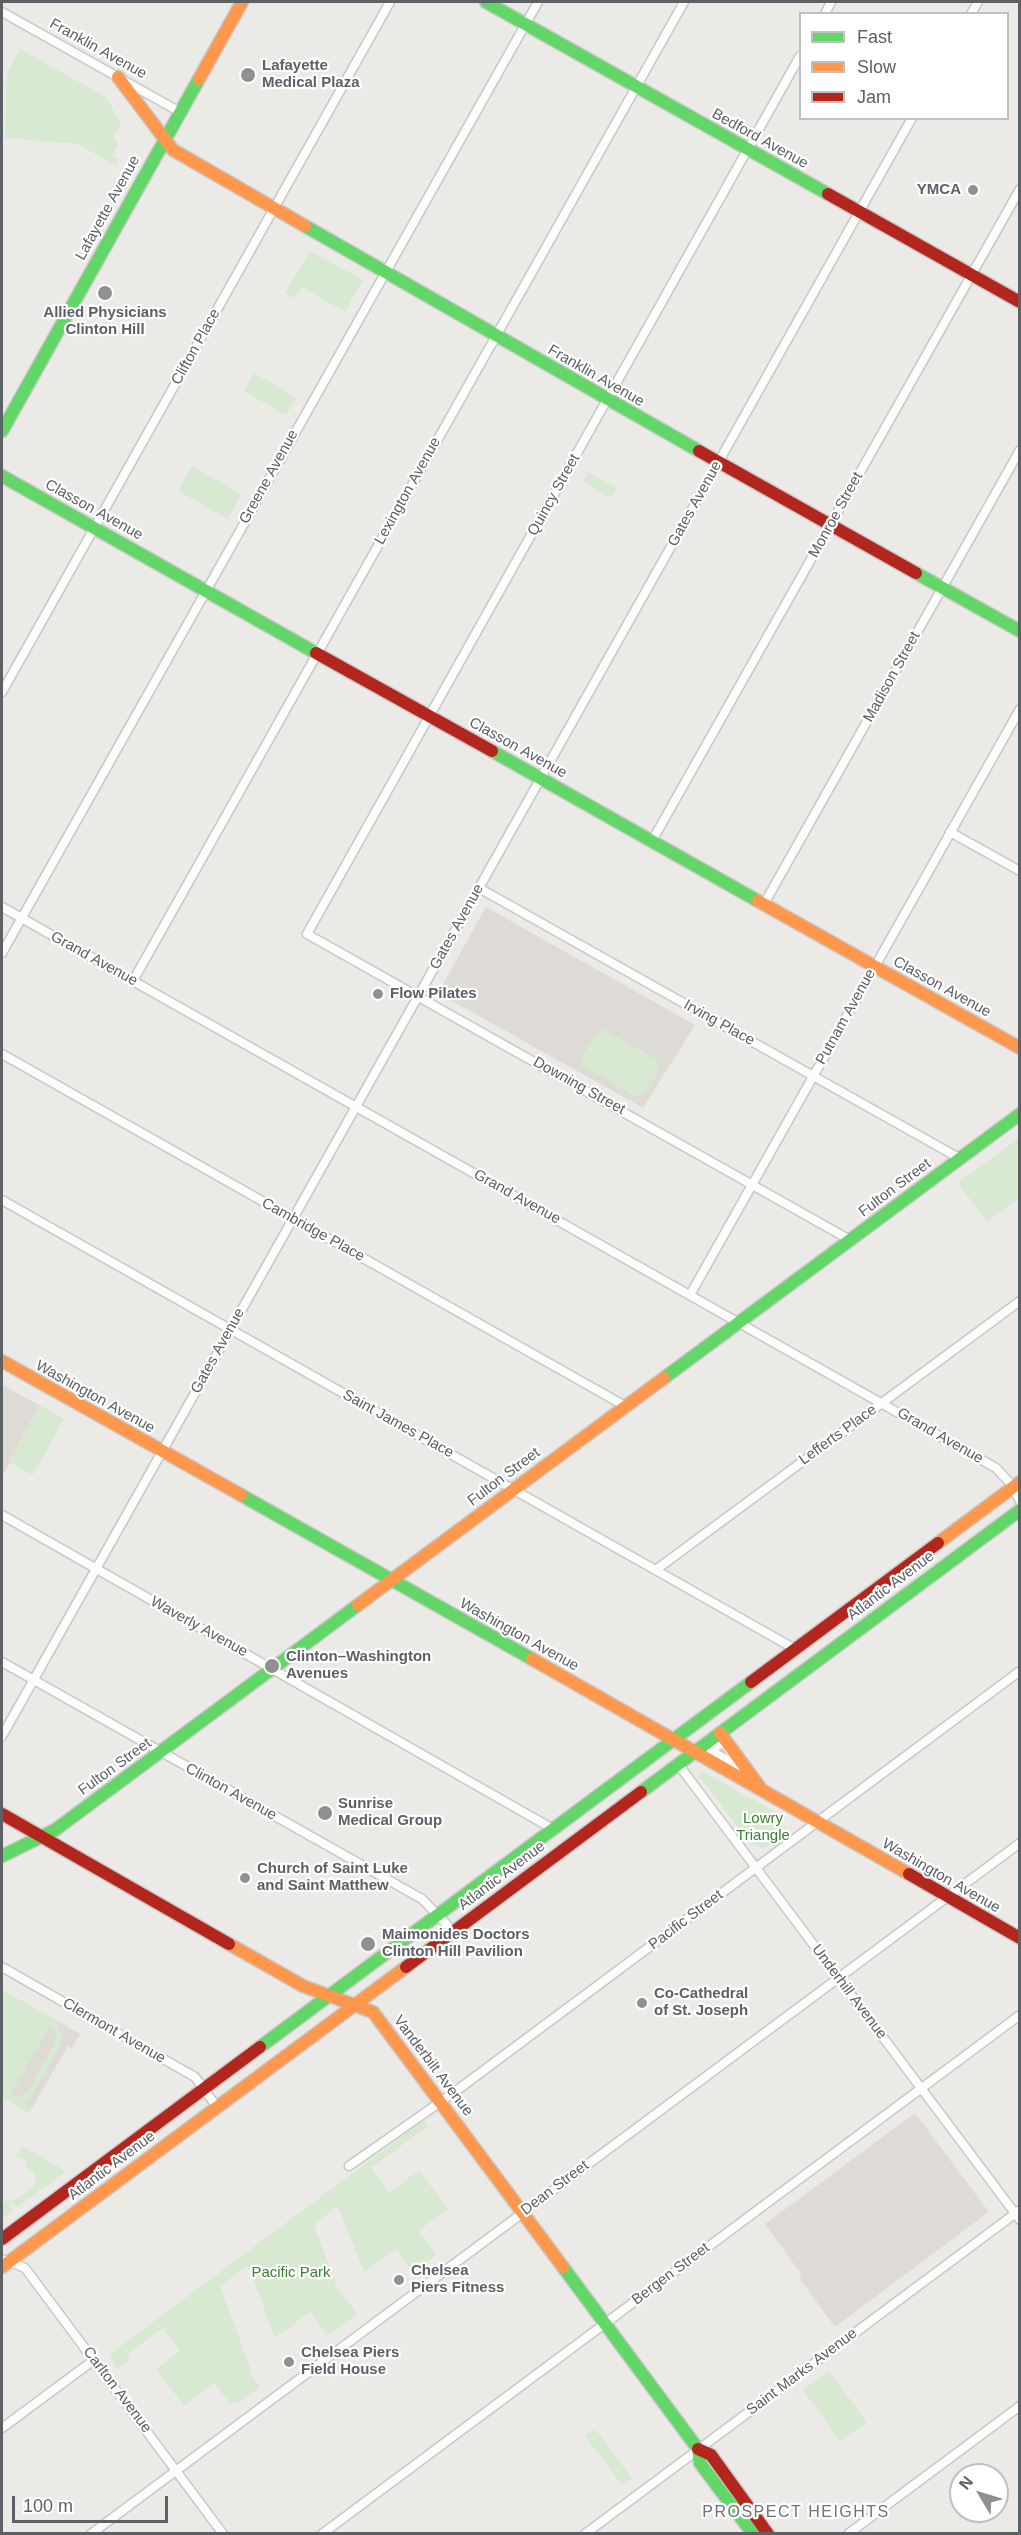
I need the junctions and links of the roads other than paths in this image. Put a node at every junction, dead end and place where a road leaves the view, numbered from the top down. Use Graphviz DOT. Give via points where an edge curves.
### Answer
graph roads {
  1 [pos="390,2"];
  2 [pos="486,2"];
  3 [pos="538,2"];
  4 [pos="684,2"];
  5 [pos="237,3"];
  6 [pos="2,12"];
  7 [pos="525,24"];
  8 [pos="799,60"];
  9 [pos="118,77"];
  10 [pos="636,86"];
  11 [pos="180,112"];
  12 [pos="911,120"];
  13 [pos="165,138"];
  14 [pos="748,149"];
  15 [pos="1020,189"];
  16 [pos="273,209"];
  17 [pos="860,212"];
  18 [pos="384,272"];
  19 [pos="971,275"];
  20 [pos="1020,302"];
  21 [pos="496,336"];
  22 [pos="607,400"];
  23 [pos="2,431"];
  24 [pos="1020,450"];
  25 [pos="719,462"];
  26 [pos="2,476"];
  27 [pos="830,525"];
  28 [pos="94,527"];
  29 [pos="942,588"];
  30 [pos="206,590"];
  31 [pos="1020,631"];
  32 [pos="317,652"];
  33 [pos="2,692"];
  34 [pos="1020,709"];
  35 [pos="429,716"];
  36 [pos="541,778"];
  37 [pos="950,832"];
  38 [pos="652,841"];
  39 [pos="1020,871"];
  40 [pos="479,888"];
  41 [pos="764,904"];
  42 [pos="2,907"];
  43 [pos="21,918"];
  44 [pos="307,934"];
  45 [pos="2,953"];
  46 [pos="874,966"];
  47 [pos="133,981"];
  48 [pos="418,996"];
  49 [pos="1020,1048"];
  50 [pos="2,1054"];
  51 [pos="813,1076"];
  52 [pos="356,1106"];
  53 [pos="1020,1113"];
  54 [pos="959,1158"];
  55 [pos="752,1184"];
  56 [pos="2,1200"];
  57 [pos="293,1218"];
  58 [pos="850,1240"];
  59 [pos="690,1295"];
  60 [pos="1020,1301"];
  61 [pos="739,1322"];
  62 [pos="230,1330"];
  63 [pos="2,1361"];
  64 [pos="882,1403"];
  65 [pos="625,1406"];
  66 [pos="162,1451"];
  67 [pos="1016,1484"];
  68 [pos="513,1489"];
  69 [pos="1020,1501"];
  70 [pos="1020,1510"];
  71 [pos="2,1515"];
  72 [pos="96,1568"];
  73 [pos="657,1569"];
  74 [pos="392,1580"];
  75 [pos="795,1649"];
  76 [pos="2,1662"];
  77 [pos="273,1668"];
  78 [pos="1020,1671"];
  79 [pos="33,1680"];
  80 [pos="720,1733"];
  81 [pos="2,1736"];
  82 [pos="673,1739"];
  83 [pos="160,1752"];
  84 [pos="694,1752"];
  85 [pos="678,1764"];
  86 [pos="764,1793"];
  87 [pos="2,1814"];
  88 [pos="817,1822"];
  89 [pos="553,1828"];
  90 [pos="43,1837"];
  91 [pos="1020,1843"];
  92 [pos="2,1856"];
  93 [pos="756,1868"];
  94 [pos="947,1896"];
  95 [pos="437,1915"];
  96 [pos="453,1931"];
  97 [pos="1020,1938"];
  98 [pos="2,1967"];
  99 [pos="838,1977"];
  100 [pos="330,1996"];
  101 [pos="354,2005"];
  102 [pos="1020,2015"];
  103 [pos="921,2088"];
  104 [pos="204,2089"];
  105 [pos="441,2102"];
  106 [pos="217,2107"];
  107 [pos="350,2166"];
  108 [pos="522,2212"];
  109 [pos="1018,2215"];
  110 [pos="2,2239"];
  111 [pos="4,2262"];
  112 [pos="605,2323"];
  113 [pos="94,2360"];
  114 [pos="1020,2406"];
  115 [pos="2,2428"];
  116 [pos="698,2449"];
  117 [pos="176,2470"];
  118 [pos="91,2534"];
  119 [pos="223,2534"];
  120 [pos="322,2534"];
  121 [pos="585,2534"];
  122 [pos="753,2534"];
  123 [pos="768,2534"];
  124 [pos="848,2534"];
  1 -- 16 [label="street, Clifton Place"];
  2 -- 7 [label="main road, Bedford Avenue"];
  3 -- 7 [label="street, Greene Avenue"];
  4 -- 10 [label="street, Lexington Avenue"];
  5 -- 11 [label="main road, Lafayette Avenue"];
  6 -- 9 [label="street, Franklin Avenue"];
  7 -- 10 [label="main road, Bedford Avenue"];
  7 -- 18 [label="street, Greene Avenue"];
  8 -- 14 [label="street, Quincy Street"];
  9 -- 11 [label="street, Franklin Avenue"];
  9 -- 13 [label="main road, Franklin Avenue"];
  10 -- 14 [label="main road, Bedford Avenue"];
  10 -- 21 [label="street, Lexington Avenue"];
  11 -- 13 [label="main road, Lafayette Avenue"];
  12 -- 17 [label="street, Gates Avenue"];
  13 -- 16 [label="main road, Franklin Avenue" via="173,150"];
  13 -- 23 [label="main road, Lafayette Avenue"];
  14 -- 17 [label="main road, Bedford Avenue"];
  14 -- 22 [label="street, Quincy Street"];
  15 -- 19 [label="street, Monroe Street"];
  16 -- 18 [label="main road, Franklin Avenue"];
  16 -- 28 [label="street, Clifton Place"];
  17 -- 19 [label="main road, Bedford Avenue"];
  17 -- 25 [label="street, Gates Avenue"];
  18 -- 21 [label="main road, Franklin Avenue"];
  18 -- 30 [label="street, Greene Avenue"];
  19 -- 20 [label="main road, Bedford Avenue"];
  19 -- 27 [label="street, Monroe Street"];
  21 -- 22 [label="main road, Franklin Avenue"];
  21 -- 32 [label="street, Lexington Avenue"];
  22 -- 25 [label="main road, Franklin Avenue"];
  22 -- 35 [label="street, Quincy Street"];
  24 -- 29 [label="street, Madison Street"];
  25 -- 27 [label="main road, Franklin Avenue"];
  25 -- 36 [label="street, Gates Avenue"];
  26 -- 28 [label="main road, Classon Avenue"];
  27 -- 29 [label="main road, Franklin Avenue"];
  27 -- 38 [label="street, Monroe Street"];
  28 -- 30 [label="main road, Classon Avenue"];
  28 -- 33 [label="street, Clifton Place"];
  29 -- 31 [label="main road, Franklin Avenue"];
  29 -- 41 [label="street, Madison Street"];
  30 -- 32 [label="main road, Classon Avenue"];
  30 -- 43 [label="street, Greene Avenue"];
  32 -- 35 [label="main road, Classon Avenue"];
  32 -- 47 [label="street, Lexington Avenue"];
  34 -- 37 [label="street, Putnam Avenue"];
  35 -- 36 [label="main road, Classon Avenue"];
  35 -- 44 [label="street, Quincy Street"];
  36 -- 38 [label="main road, Classon Avenue"];
  36 -- 40 [label="street, Gates Avenue"];
  37 -- 39 [label="street"];
  37 -- 46 [label="street, Putnam Avenue"];
  38 -- 41 [label="main road, Classon Avenue"];
  40 -- 48 [label="street, Gates Avenue"];
  40 -- 51 [label="street, Irving Place"];
  41 -- 46 [label="main road, Classon Avenue"];
  42 -- 43 [label="street, Grand Avenue"];
  43 -- 45 [label="street, Greene Avenue"];
  43 -- 47 [label="street, Grand Avenue"];
  44 -- 48 [label="street, Downing Street"];
  46 -- 49 [label="main road, Classon Avenue"];
  46 -- 51 [label="street, Putnam Avenue"];
  47 -- 52 [label="street, Grand Avenue"];
  48 -- 52 [label="street, Gates Avenue"];
  48 -- 55 [label="street, Downing Street"];
  50 -- 57 [label="street, Cambridge Place"];
  51 -- 54 [label="street, Irving Place"];
  51 -- 55 [label="street, Putnam Avenue"];
  52 -- 57 [label="street, Gates Avenue"];
  52 -- 59 [label="street, Grand Avenue"];
  53 -- 54 [label="main road, Fulton Street"];
  54 -- 58 [label="main road, Fulton Street"];
  55 -- 58 [label="street, Downing Street"];
  55 -- 59 [label="street, Putnam Avenue"];
  56 -- 62 [label="street, Saint James Place"];
  57 -- 62 [label="street, Gates Avenue"];
  57 -- 65 [label="street, Cambridge Place"];
  58 -- 61 [label="main road, Fulton Street"];
  59 -- 61 [label="street, Grand Avenue"];
  60 -- 64 [label="street, Lefferts Place"];
  61 -- 64 [label="street, Grand Avenue"];
  61 -- 65 [label="main road, Fulton Street"];
  62 -- 66 [label="street, Gates Avenue"];
  62 -- 68 [label="street, Saint James Place"];
  63 -- 66 [label="main road, Washington Avenue"];
  64 -- 67 [label="street, Grand Avenue" via="996,1468"];
  64 -- 73 [label="street, Lefferts Place"];
  65 -- 68 [label="main road, Fulton Street"];
  66 -- 72 [label="street, Gates Avenue"];
  66 -- 74 [label="main road, Washington Avenue"];
  67 -- 69 [label="street, Grand Avenue"];
  67 -- 75 [label="main road, Atlantic Avenue"];
  68 -- 73 [label="street, Saint James Place"];
  68 -- 74 [label="main road, Fulton Street"];
  70 -- 80 [label="main road, Atlantic Avenue"];
  71 -- 72 [label="street, Waverly Avenue"];
  72 -- 77 [label="street, Waverly Avenue"];
  72 -- 79 [label="street, Gates Avenue"];
  73 -- 75 [label="street, Saint James Place"];
  74 -- 77 [label="main road, Fulton Street"];
  74 -- 82 [label="main road, Washington Avenue"];
  75 -- 82 [label="main road, Atlantic Avenue"];
  76 -- 79 [label="street, Clinton Avenue"];
  77 -- 83 [label="main road, Fulton Street"];
  77 -- 89 [label="street, Waverly Avenue"];
  78 -- 88 [label="street, Pacific Street"];
  79 -- 81 [label="street, Gates Avenue"];
  79 -- 83 [label="street, Clinton Avenue"];
  80 -- 84 [label="main road, Atlantic Avenue"];
  80 -- 86 [label="main road"];
  82 -- 84 [label="main road, Washington Avenue"];
  82 -- 89 [label="main road, Atlantic Avenue"];
  83 -- 90 [label="main road, Fulton Street"];
  83 -- 95 [label="street, Clinton Avenue" via="422,1899"];
  84 -- 85 [label="main road, Atlantic Avenue"];
  84 -- 86 [label="main road, Washington Avenue"];
  85 -- 93 [label="street, Underhill Avenue"];
  85 -- 96 [label="main road, Atlantic Avenue"];
  86 -- 88 [label="main road, Washington Avenue"];
  87 -- 90 [label="main road, Vanderbilt Avenue"];
  88 -- 93 [label="street, Pacific Street"];
  88 -- 94 [label="main road, Washington Avenue"];
  89 -- 95 [label="main road, Atlantic Avenue"];
  90 -- 92 [label="main road, Fulton Street"];
  90 -- 100 [label="main road, Vanderbilt Avenue" via="303,1986"];
  91 -- 94 [label="street, Dean Street"];
  93 -- 99 [label="street, Underhill Avenue"];
  93 -- 105 [label="street, Pacific Street"];
  94 -- 97 [label="main road, Washington Avenue"];
  94 -- 99 [label="street, Dean Street"];
  95 -- 96 [label="street, Clinton Avenue"];
  95 -- 100 [label="main road, Atlantic Avenue"];
  96 -- 101 [label="main road, Atlantic Avenue"];
  98 -- 104 [label="street, Clermont Avenue" via="195,2077"];
  99 -- 103 [label="street, Underhill Avenue"];
  99 -- 108 [label="street, Dean Street"];
  100 -- 101 [label="main road, Vanderbilt Avenue"];
  100 -- 104 [label="main road, Atlantic Avenue"];
  101 -- 105 [label="main road, Vanderbilt Avenue" via="373,2012"];
  101 -- 106 [label="main road, Atlantic Avenue"];
  102 -- 103 [label="street, Bergen Street"];
  103 -- 109 [label="street, Underhill Avenue"];
  103 -- 112 [label="street, Bergen Street"];
  104 -- 106 [label="street, Clermont Avenue"];
  104 -- 110 [label="main road, Atlantic Avenue"];
  105 -- 107 [label="street, Pacific Street"];
  105 -- 108 [label="main road, Vanderbilt Avenue"];
  106 -- 111 [label="main road, Atlantic Avenue"];
  108 -- 112 [label="main road, Vanderbilt Avenue"];
  108 -- 117 [label="street, Dean Street"];
  109 -- 116 [label="street, Saint Marks Avenue"];
  111 -- 113 [label="street, Carlton Avenue" via="27,2270"];
  112 -- 116 [label="main road, Vanderbilt Avenue"];
  112 -- 120 [label="street, Bergen Street"];
  113 -- 115 [label="street"];
  113 -- 117 [label="street, Carlton Avenue"];
  114 -- 124 [label="street"];
  116 -- 121 [label="street, Saint Marks Avenue"];
  116 -- 122 [label="main road, Vanderbilt Avenue" via="700,2463"];
  116 -- 123 [label="main road, Vanderbilt Avenue" via="711,2455"];
  117 -- 118 [label="street, Dean Street"];
  117 -- 119 [label="street, Carlton Avenue"];
}
